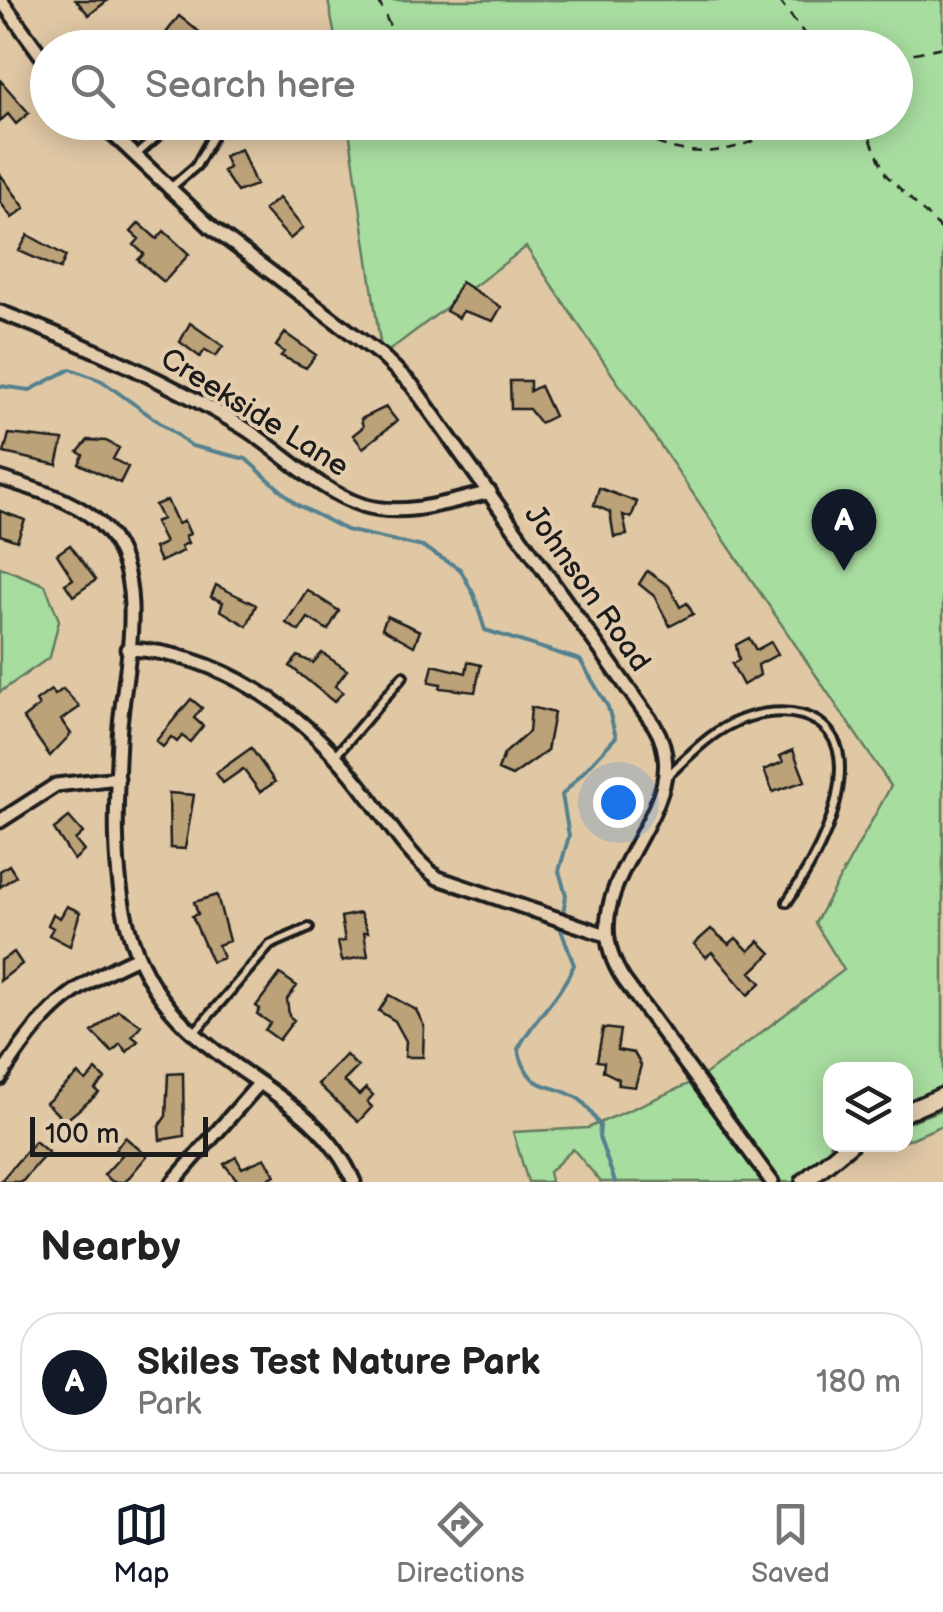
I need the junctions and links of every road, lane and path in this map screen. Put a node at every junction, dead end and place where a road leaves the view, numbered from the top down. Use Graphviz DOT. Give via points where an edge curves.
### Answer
graph roads {
  1 [pos="0,0"];
  2 [pos="378,0"];
  3 [pos="779,0"];
  4 [pos="392,30"];
  5 [pos="801,30"];
  6 [pos="30,41"];
  7 [pos="943,47"];
  8 [pos="913,53"];
  9 [pos="117,140"];
  10 [pos="154,140"];
  11 [pos="211,140"];
  12 [pos="644,140"];
  13 [pos="758,140"];
  14 [pos="871,140"];
  15 [pos="134,157"];
  16 [pos="167,190"];
  17 [pos="943,231"];
  18 [pos="0,312"];
  19 [pos="0,478"];
  20 [pos="490,492"];
  21 [pos="127,649"];
  22 [pos="402,676"];
  23 [pos="336,756"];
  24 [pos="118,778"];
  25 [pos="664,778"];
  26 [pos="0,821"];
  27 [pos="787,902"];
  28 [pos="309,928"];
  29 [pos="606,935"];
  30 [pos="138,956"];
  31 [pos="192,1035"];
  32 [pos="0,1078"];
  33 [pos="258,1085"];
  34 [pos="943,1096"];
  35 [pos="913,1109"];
  36 [pos="840,1152"];
  37 [pos="173,1182"];
  38 [pos="354,1182"];
  39 [pos="772,1182"];
  40 [pos="804,1182"];
  1 -- 6 [label="street"];
  2 -- 4 [label="path"];
  3 -- 5 [label="path"];
  7 -- 8 [label="path"];
  9 -- 15 [label="street, Johnson Road"];
  10 -- 15 [label="lane"];
  11 -- 16 [label="lane"];
  12 -- 13 [label="path" via="700,150"];
  14 -- 17 [label="path" via="886,175"];
  15 -- 16 [label="street, Johnson Road"];
  16 -- 20 [label="street, Johnson Road" via="401,374"];
  18 -- 20 [label="street, Creekside Lane" via="127,362 362,505 417,508"];
  19 -- 21 [label="street" via="62,500 108,533 128,591"];
  20 -- 25 [label="street, Johnson Road" via="658,733"];
  21 -- 23 [label="street" via="178,654 216,668 281,709"];
  21 -- 24 [label="street"];
  22 -- 23 [label="lane"];
  23 -- 29 [label="street" via="434,876"];
  24 -- 26 [label="street" via="56,785"];
  24 -- 30 [label="street" via="121,889"];
  25 -- 27 [label="lane" via="734,722 792,710 815,716 832,734 840,767 820,848"];
  25 -- 29 [label="street" via="611,892"];
  28 -- 31 [label="lane" via="270,945"];
  29 -- 39 [label="street" via="624,980"];
  30 -- 31 [label="street" via="162,1001"];
  30 -- 32 [label="street" via="62,997 35,1024"];
  31 -- 33 [label="street"];
  33 -- 37 [label="street"];
  33 -- 38 [label="street" via="323,1134"];
  34 -- 35 [label="main road"];
  36 -- 40 [label="main road"];
}
